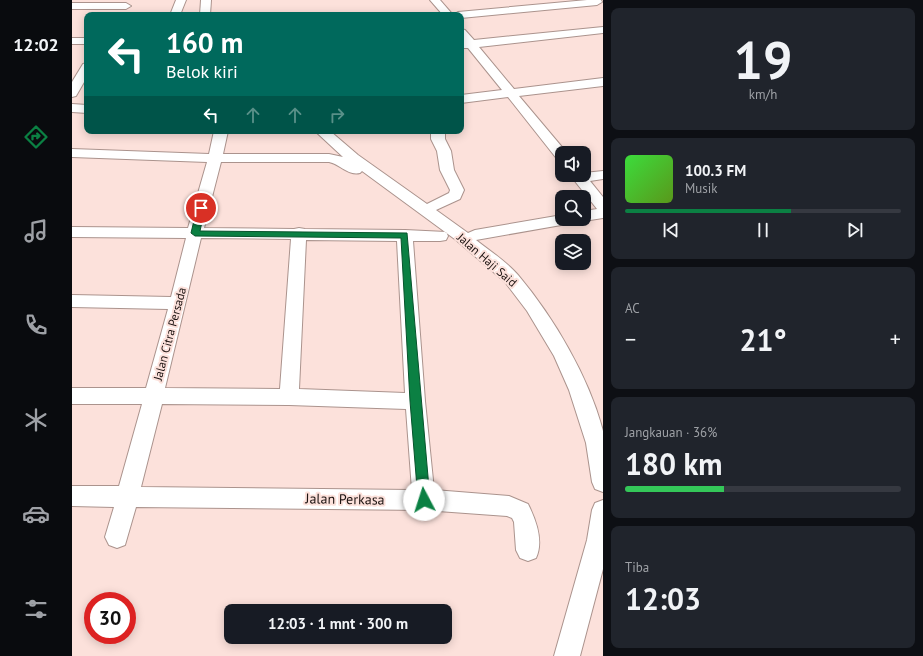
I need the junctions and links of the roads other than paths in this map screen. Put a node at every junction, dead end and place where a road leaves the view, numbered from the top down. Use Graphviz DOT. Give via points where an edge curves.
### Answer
graph roads {
  1 [pos="181,0"];
  2 [pos="206,0"];
  3 [pos="436,0"];
  4 [pos="598,3"];
  5 [pos="72,6"];
  6 [pos="125,7"];
  7 [pos="176,12"];
  8 [pos="205,12"];
  9 [pos="446,12"];
  10 [pos="464,14"];
  11 [pos="603,30"];
  12 [pos="72,41"];
  13 [pos="84,41"];
  14 [pos="466,45"];
  15 [pos="84,68"];
  16 [pos="72,69"];
  17 [pos="84,72"];
  18 [pos="603,77"];
  19 [pos="603,82"];
  20 [pos="509,91"];
  21 [pos="72,93"];
  22 [pos="464,93"];
  23 [pos="464,98"];
  24 [pos="72,108"];
  25 [pos="84,109"];
  26 [pos="220,134"];
  27 [pos="325,134"];
  28 [pos="438,134"];
  29 [pos="555,147"];
  30 [pos="72,153"];
  31 [pos="215,158"];
  32 [pos="603,165"];
  33 [pos="591,170"];
  34 [pos="591,174"];
  35 [pos="603,175"];
  36 [pos="361,176"];
  37 [pos="586,182"];
  38 [pos="603,207"];
  39 [pos="425,210"];
  40 [pos="603,213"];
  41 [pos="591,215"];
  42 [pos="555,221"];
  43 [pos="72,232"];
  44 [pos="195,233"];
  45 [pos="299,233"];
  46 [pos="404,235"];
  47 [pos="475,235"];
  48 [pos="440,236"];
  49 [pos="72,301"];
  50 [pos="178,304"];
  51 [pos="72,396"];
  52 [pos="153,397"];
  53 [pos="289,397"];
  54 [pos="415,401"];
  55 [pos="603,482"];
  56 [pos="72,496"];
  57 [pos="128,497"];
  58 [pos="424,500"];
  59 [pos="603,510"];
  60 [pos="117,537"];
  61 [pos="528,550"];
  62 [pos="567,656"];
  1 -- 7 [label="street"];
  2 -- 8 [label="street"];
  3 -- 9 [label="street"];
  4 -- 10 [label="street"];
  5 -- 6 [label="street"];
  11 -- 14 [label="street"];
  12 -- 13 [label="street"];
  14 -- 20 [label="street"];
  15 -- 16 [label="street"];
  17 -- 21 [label="street"];
  18 -- 20 [label="street"];
  19 -- 20 [label="street"];
  20 -- 22 [label="street"];
  20 -- 23 [label="street"];
  20 -- 29 [label="street"];
  24 -- 25 [label="street"];
  26 -- 31 [label="street, Jalan Citra Persada"];
  27 -- 39 [label="street, Jalan Haji Said" via="353,158"];
  28 -- 39 [label="street" via="447,170 458,190 455,196"];
  30 -- 31 [label="street"];
  31 -- 36 [label="street" via="334,159 347,164"];
  31 -- 44 [label="street, Jalan Citra Persada"];
  32 -- 33 [label="street"];
  34 -- 35 [label="street"];
  37 -- 38 [label="street"];
  39 -- 55 [label="street, Jalan Haji Said" via="462,236 511,278 533,307 562,354 579,390 596,443"];
  40 -- 41 [label="street"];
  42 -- 47 [label="street"];
  43 -- 44 [label="street"];
  44 -- 45 [label="street"];
  44 -- 50 [label="street, Jalan Citra Persada"];
  45 -- 46 [label="street"];
  45 -- 53 [label="street"];
  46 -- 48 [label="street"];
  46 -- 54 [label="street"];
  49 -- 50 [label="street"];
  50 -- 52 [label="street, Jalan Citra Persada"];
  51 -- 52 [label="street"];
  52 -- 53 [label="street"];
  52 -- 57 [label="street, Jalan Citra Persada"];
  53 -- 54 [label="street"];
  54 -- 58 [label="street"];
  56 -- 57 [label="street, Jalan Perkasa"];
  57 -- 58 [label="street, Jalan Perkasa"];
  57 -- 60 [label="street, Jalan Citra Persada"];
  58 -- 61 [label="street, Jalan Perkasa" via="509,506 520,511 525,522"];
  59 -- 62 [label="street" via="599,540"];
}
